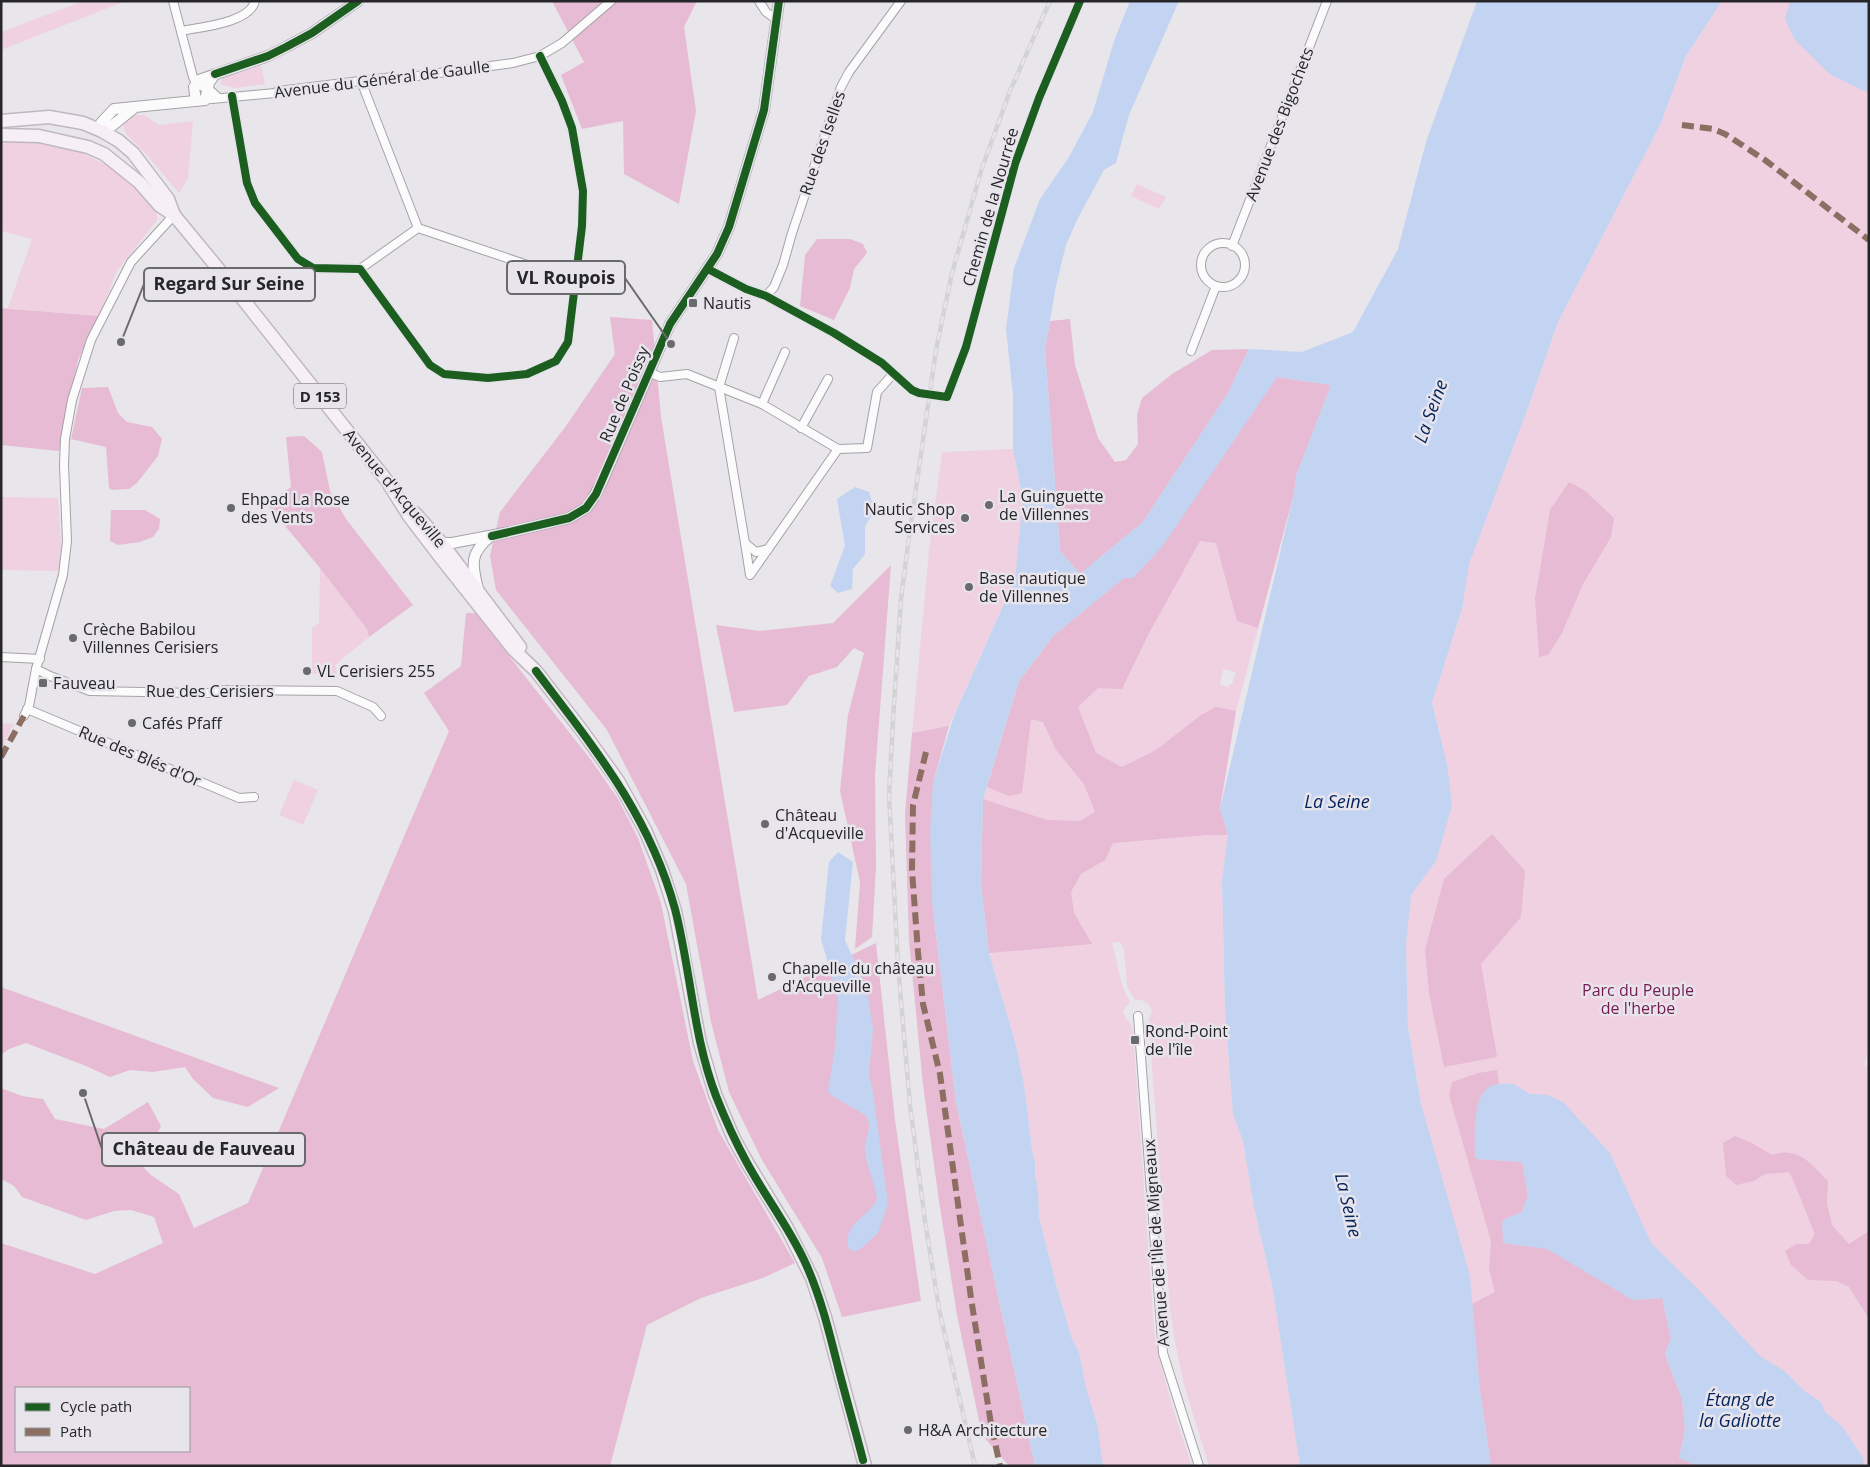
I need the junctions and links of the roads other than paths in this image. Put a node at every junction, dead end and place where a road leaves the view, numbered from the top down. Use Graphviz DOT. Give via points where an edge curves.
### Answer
graph roads {
  1 [pos="173,1"];
  2 [pos="255,1"];
  3 [pos="358,1"];
  4 [pos="611,1"];
  5 [pos="759,1"];
  6 [pos="779,1"];
  7 [pos="901,1"];
  8 [pos="1080,1"];
  9 [pos="1326,1"];
  10 [pos="776,19"];
  11 [pos="181,31"];
  12 [pos="540,56"];
  13 [pos="215,74"];
  14 [pos="361,81"];
  15 [pos="196,83"];
  16 [pos="207,89"];
  17 [pos="232,96"];
  18 [pos="216,98"];
  19 [pos="200,101"];
  20 [pos="1,121"];
  21 [pos="102,131"];
  22 [pos="1,135"];
  23 [pos="39,136"];
  24 [pos="99,152"];
  25 [pos="174,215"];
  26 [pos="418,228"];
  27 [pos="1232,246"];
  28 [pos="360,269"];
  29 [pos="708,269"];
  30 [pos="575,281"];
  31 [pos="1216,286"];
  32 [pos="766,296"];
  33 [pos="734,338"];
  34 [pos="785,352"];
  35 [pos="1191,352"];
  36 [pos="649,372"];
  37 [pos="893,374"];
  38 [pos="828,379"];
  39 [pos="719,387"];
  40 [pos="919,393"];
  41 [pos="937,396"];
  42 [pos="762,404"];
  43 [pos="801,428"];
  44 [pos="838,450"];
  45 [pos="390,486"];
  46 [pos="492,536"];
  47 [pos="471,539"];
  48 [pos="441,543"];
  49 [pos="745,543"];
  50 [pos="768,549"];
  51 [pos="474,556"];
  52 [pos="451,564"];
  53 [pos="478,590"];
  54 [pos="1,657"];
  55 [pos="40,659"];
  56 [pos="36,669"];
  57 [pos="536,671"];
  58 [pos="381,716"];
  59 [pos="254,797"];
  60 [pos="1138,1016"];
  61 [pos="864,1464"];
  62 [pos="1199,1466"];
  1 -- 11 [label="street"];
  2 -- 11 [label="street" via="244,16"];
  3 -- 13 [label="street" via="286,47"];
  4 -- 12 [label="street, Avenue du Général de Gaulle"];
  5 -- 10 [label="street"];
  6 -- 10 [label="street, Rue de Poissy"];
  7 -- 32 [label="street, Rue des Iselles" via="841,87 783,265 774,287"];
  8 -- 41 [label="street, Chemin de la Nourrée" via="1038,98 1015,164 966,347 947,397"];
  9 -- 27 [label="street, Avenue des Bigochets"];
  10 -- 29 [label="street, Rue de Poissy" via="761,122 729,227"];
  11 -- 15 [label="street"];
  12 -- 14 [label="street, Avenue du Général de Gaulle" via="513,63"];
  12 -- 30 [label="street" via="562,101 578,156 584,201"];
  13 -- 15 [label="street"];
  13 -- 16 [label="street"];
  14 -- 17 [label="street, Avenue du Général de Gaulle"];
  14 -- 26 [label="street"];
  15 -- 16 [label="street"];
  15 -- 19 [label="street" via="194,90"];
  16 -- 18 [label="street"];
  16 -- 19 [label="street"];
  17 -- 18 [label="street, Avenue du Général de Gaulle"];
  17 -- 28 [label="street" via="247,183 255,203 298,259 313,268"];
  18 -- 19 [label="street, Avenue du Général de Gaulle"];
  19 -- 21 [label="street, Avenue du Général de Gaulle" via="134,108"];
  20 -- 21 [label="main road, D 153" via="49,117 83,123"];
  21 -- 23 [label="main road, D 153" via="88,140 54,131"];
  21 -- 24 [label="main road"];
  21 -- 25 [label="main road, D 153" via="120,141 133,154 168,199"];
  22 -- 23 [label="main road, D 153"];
  23 -- 24 [label="main road, D 153"];
  24 -- 25 [label="main road, D 153"];
  25 -- 45 [label="main road, Avenue d'Acqueville / D 153"];
  25 -- 55 [label="street" via="131,262 91,340 72,400 65,439 66,555"];
  26 -- 28 [label="street"];
  26 -- 30 [label="street"];
  27 -- 31 [label="street" via="1242,256 1244,270 1236,282"];
  27 -- 31 [label="street" via="1212,246 1203,257 1201,264 1205,277"];
  28 -- 30 [label="street" via="430,365 444,374 488,378 528,374 556,361 568,342"];
  29 -- 32 [label="street"];
  29 -- 36 [label="street, Rue de Poissy" via="670,324"];
  31 -- 35 [label="street"];
  32 -- 37 [label="street" via="868,354"];
  33 -- 39 [label="street"];
  34 -- 42 [label="street"];
  36 -- 39 [label="street" via="660,377 687,374"];
  36 -- 46 [label="street, Rue de Poissy" via="592,502 574,516 558,522"];
  37 -- 40 [label="street"];
  37 -- 44 [label="street" via="877,392 867,448"];
  38 -- 43 [label="street"];
  39 -- 42 [label="street"];
  39 -- 49 [label="street"];
  42 -- 43 [label="street"];
  43 -- 44 [label="street"];
  44 -- 50 [label="street"];
  45 -- 48 [label="main road, Avenue d'Acqueville / D 153"];
  45 -- 52 [label="main road, D 153" via="409,516"];
  46 -- 47 [label="street, Rue de Poissy"];
  46 -- 51 [label="street" via="482,543"];
  47 -- 48 [label="street, Rue de Poissy"];
  47 -- 52 [label="street"];
  48 -- 52 [label="main road, Avenue d'Acqueville / D 153"];
  49 -- 50 [label="street" via="756,552"];
  49 -- 50 [label="street" via="750,575"];
  51 -- 52 [label="street"];
  51 -- 53 [label="street"];
  52 -- 53 [label="main road, Avenue d'Acqueville / D 153"];
  52 -- 57 [label="main road, D 153" via="456,577 514,650"];
  53 -- 57 [label="main road, Avenue d'Acqueville / D 153"];
  54 -- 55 [label="street"];
  55 -- 56 [label="street"];
  56 -- 58 [label="street, Rue des Cerisiers" via="90,691 337,691 373,707"];
  56 -- 59 [label="street, Rue des Blés d'Or" via="26,712 239,798"];
  57 -- 61 [label="main road, D 153" via="614,775 654,850 675,911 700,1043 715,1094 734,1139 787,1228 812,1278 826,1317"];
  60 -- 62 [label="street, Avenue de l'Île de Migneaux" via="1163,1352"];
}
